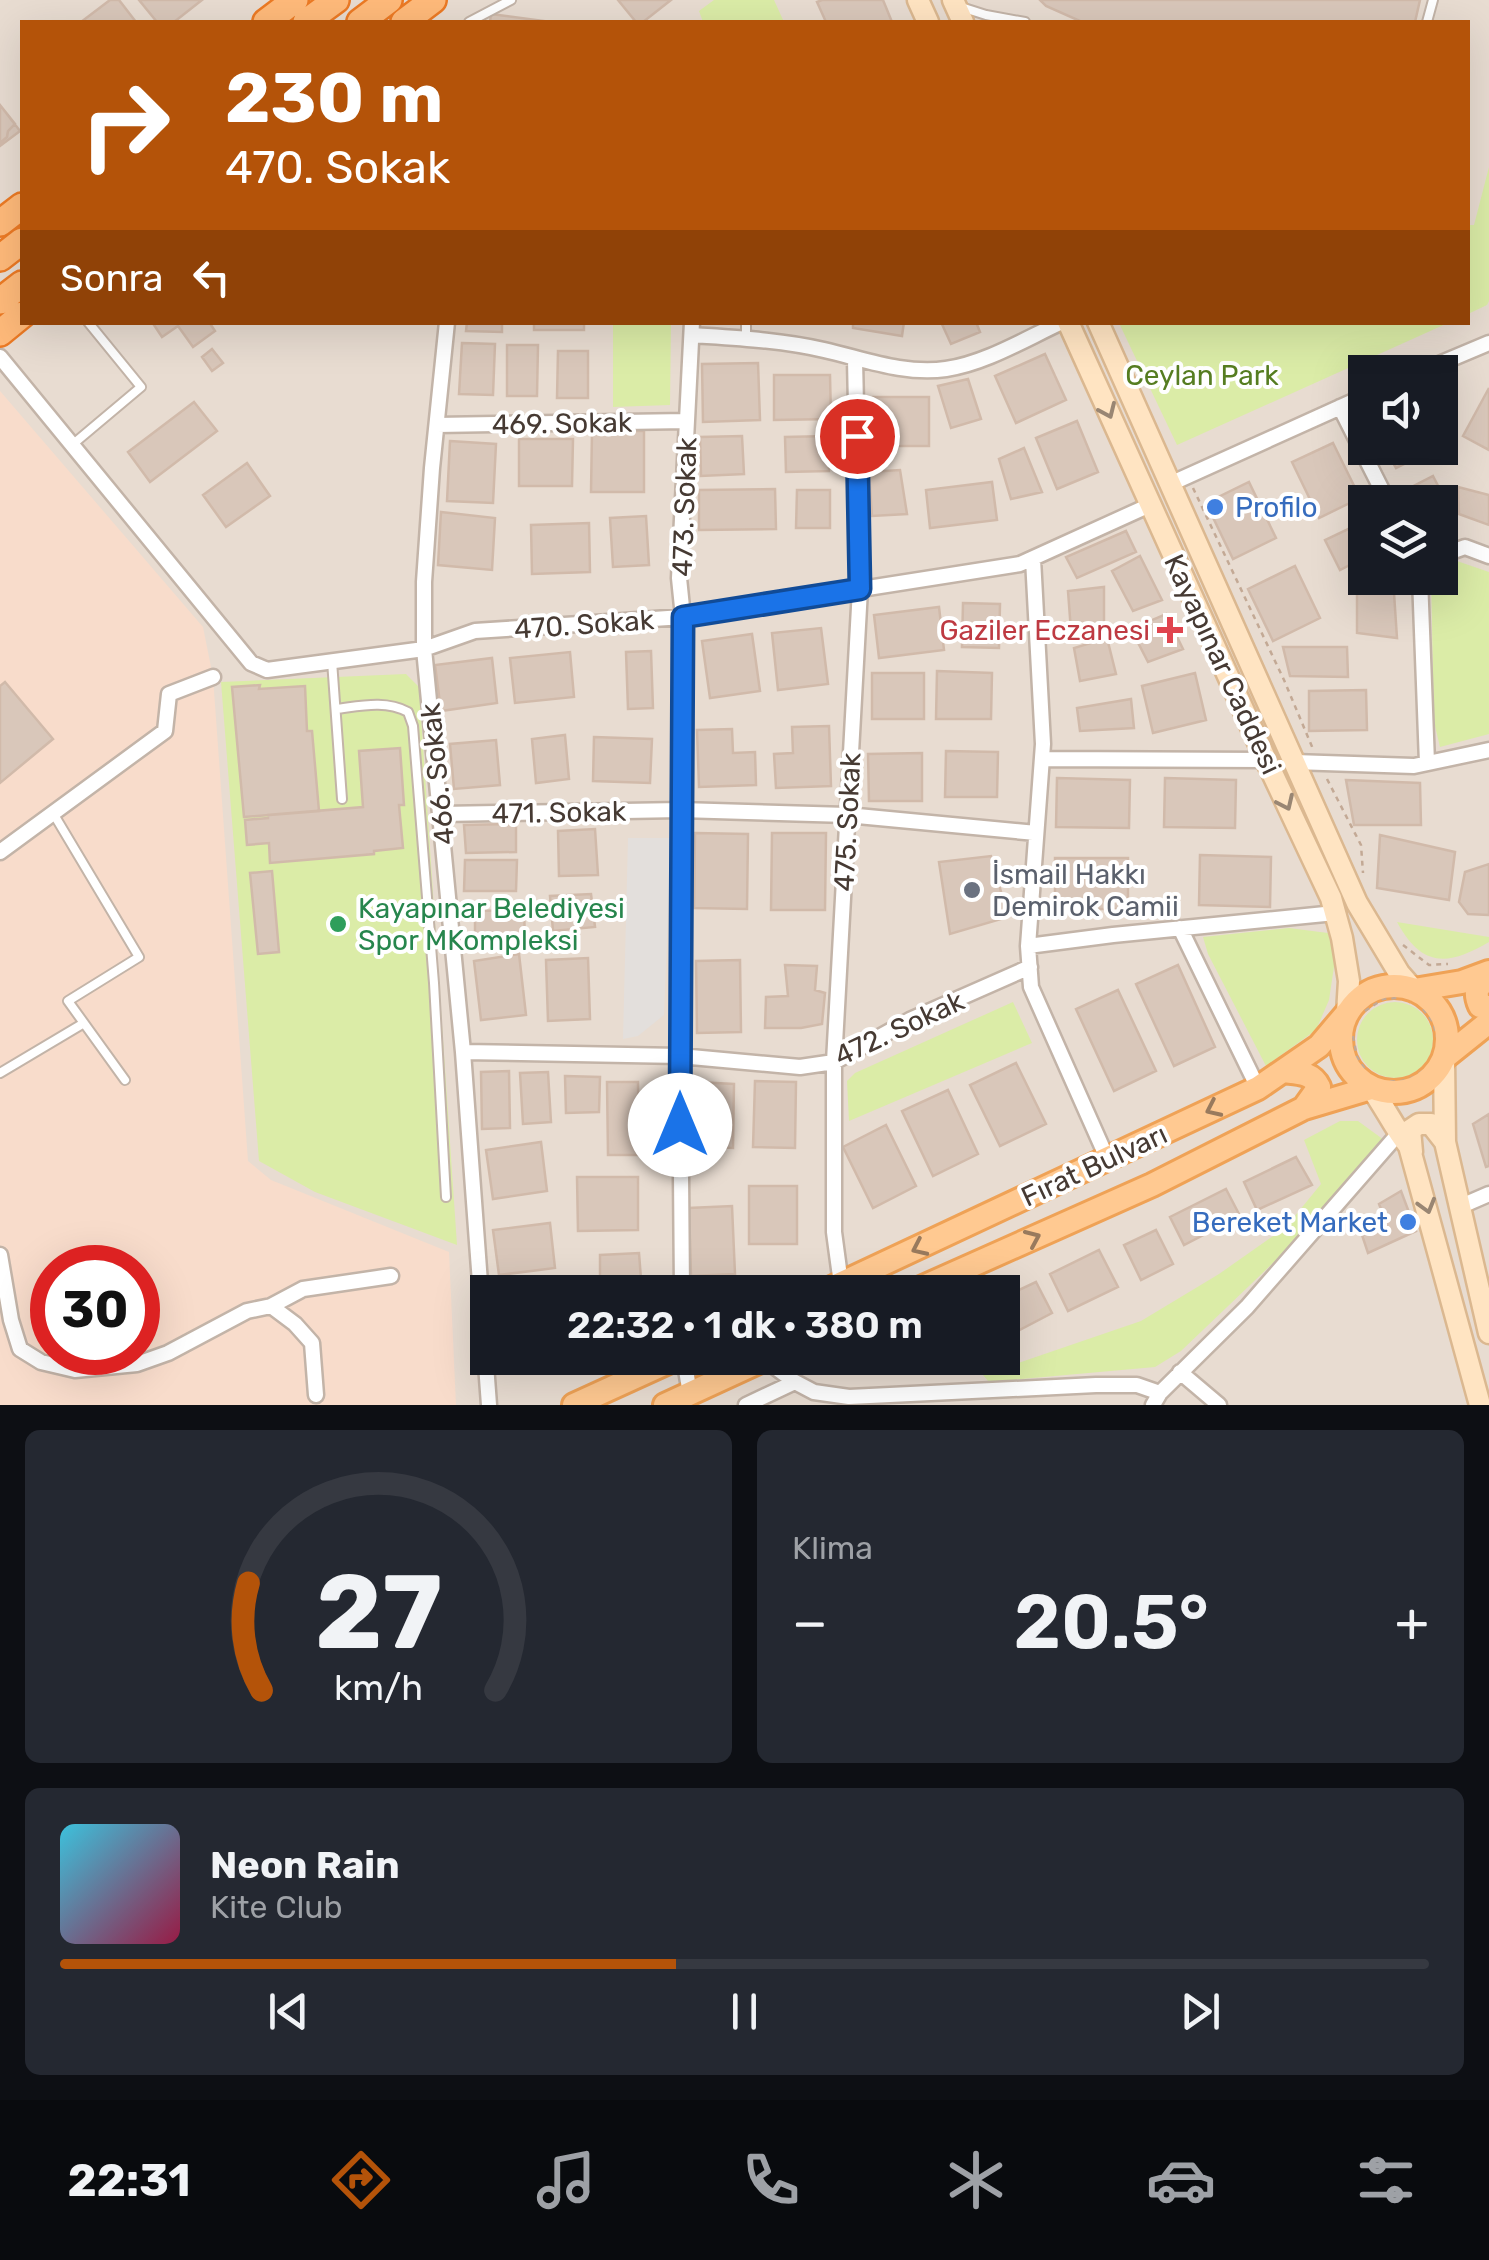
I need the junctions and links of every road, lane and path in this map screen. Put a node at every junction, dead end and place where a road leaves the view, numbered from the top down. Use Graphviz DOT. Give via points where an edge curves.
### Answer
graph roads {
  1 [pos="295,0"];
  2 [pos="336,0"];
  3 [pos="389,0"];
  4 [pos="433,0"];
  5 [pos="510,0"];
  6 [pos="957,9"];
  7 [pos="269,20"];
  8 [pos="309,20"];
  9 [pos="363,20"];
  10 [pos="407,20"];
  11 [pos="472,20"];
  12 [pos="1014,20"];
  13 [pos="20,208"];
  14 [pos="0,223"];
  15 [pos="20,243"];
  16 [pos="0,258"];
  17 [pos="20,286"];
  18 [pos="0,301"];
  19 [pos="20,316"];
  20 [pos="90,325"];
  21 [pos="104,325"];
  22 [pos="447,325"];
  23 [pos="746,325"];
  24 [pos="1058,325"];
  25 [pos="1066,325"];
  26 [pos="1100,325"];
  27 [pos="692,329"];
  28 [pos="96,332"];
  29 [pos="0,333"];
  30 [pos="746,339"];
  31 [pos="1489,343"];
  32 [pos="1458,356"];
  33 [pos="0,357"];
  34 [pos="855,360"];
  35 [pos="1348,403"];
  36 [pos="1340,407"];
  37 [pos="687,421"];
  38 [pos="437,425"];
  39 [pos="72,445"];
  40 [pos="1179,480"];
  41 [pos="1379,485"];
  42 [pos="1150,505"];
  43 [pos="1458,550"];
  44 [pos="1489,556"];
  45 [pos="1033,559"];
  46 [pos="860,589"];
  47 [pos="1421,595"];
  48 [pos="683,617"];
  49 [pos="424,649"];
  50 [pos="332,661"];
  51 [pos="213,677"];
  52 [pos="336,709"];
  53 [pos="1489,750"];
  54 [pos="1042,759"];
  55 [pos="1266,760"];
  56 [pos="1294,762"];
  57 [pos="1320,763"];
  58 [pos="1427,763"];
  59 [pos="342,799"];
  60 [pos="681,810"];
  61 [pos="53,813"];
  62 [pos="442,814"];
  63 [pos="847,815"];
  64 [pos="1036,832"];
  65 [pos="0,852"];
  66 [pos="1364,872"];
  67 [pos="1335,913"];
  68 [pos="1180,928"];
  69 [pos="1374,929"];
  70 [pos="1342,938"];
  71 [pos="1402,943"];
  72 [pos="1028,946"];
  73 [pos="1455,964"];
  74 [pos="1030,967"];
  75 [pos="1489,976"];
  76 [pos="1413,998"];
  77 [pos="1489,1007"];
  78 [pos="1355,1019"];
  79 [pos="1489,1022"];
  80 [pos="84,1023"];
  81 [pos="462,1052"];
  82 [pos="1438,1053"];
  83 [pos="680,1056"];
  84 [pos="834,1062"];
  85 [pos="1284,1070"];
  86 [pos="0,1073"];
  87 [pos="125,1080"];
  88 [pos="1376,1081"];
  89 [pos="1258,1088"];
  90 [pos="1304,1108"];
  91 [pos="1399,1133"];
  92 [pos="1446,1142"];
  93 [pos="1107,1158"];
  94 [pos="1412,1158"];
  95 [pos="1489,1194"];
  96 [pos="446,1196"];
  97 [pos="1458,1207"];
  98 [pos="0,1255"];
  99 [pos="682,1275"];
  100 [pos="832,1275"];
  101 [pos="860,1275"];
  102 [pos="950,1275"];
  103 [pos="391,1276"];
  104 [pos="271,1306"];
  105 [pos="1486,1308"];
  106 [pos="1489,1333"];
  107 [pos="1180,1372"];
  108 [pos="642,1375"];
  109 [pos="685,1375"];
  110 [pos="730,1375"];
  111 [pos="787,1375"];
  112 [pos="795,1382"];
  113 [pos="690,1394"];
  114 [pos="316,1395"];
  115 [pos="1156,1399"];
  116 [pos="489,1405"];
  117 [pos="574,1405"];
  118 [pos="665,1405"];
  119 [pos="746,1405"];
  120 [pos="1218,1405"];
  121 [pos="1480,1405"];
  1 -- 7 [label="highway"];
  2 -- 8 [label="highway"];
  3 -- 9 [label="highway"];
  4 -- 10 [label="highway"];
  5 -- 11 [label="lane"];
  6 -- 12 [label="lane"];
  13 -- 14 [label="highway"];
  15 -- 16 [label="highway"];
  17 -- 18 [label="highway"];
  19 -- 29 [label="highway"];
  20 -- 28 [label="lane"];
  21 -- 28 [label="lane"];
  22 -- 38 [label="street, 466. Sokak"];
  23 -- 30 [label="lane"];
  24 -- 34 [label="street" via="950,369"];
  25 -- 42 [label="main road, Kayapınar Caddesi, one-way"];
  26 -- 40 [label="main road, Kayapınar Caddesi"];
  27 -- 30 [label="street"];
  27 -- 37 [label="street, 473. Sokak"];
  28 -- 39 [label="lane" via="141,386"];
  30 -- 34 [label="street"];
  31 -- 32 [label="street"];
  33 -- 39 [label="street"];
  34 -- 46 [label="street, 475. Sokak"];
  35 -- 36 [label="street"];
  36 -- 40 [label="street"];
  36 -- 41 [label="street"];
  37 -- 38 [label="street, 469. Sokak"];
  37 -- 48 [label="street, 473. Sokak"];
  38 -- 49 [label="street, 466. Sokak"];
  39 -- 50 [label="street, 470. Sokak" via="251,664 268,670"];
  40 -- 56 [label="main road, Kayapınar Caddesi"];
  40 -- 57 [label="path"];
  42 -- 45 [label="street, 470. Sokak"];
  42 -- 55 [label="main road, Kayapınar Caddesi"];
  43 -- 44 [label="street"];
  45 -- 46 [label="street, 470. Sokak"];
  45 -- 54 [label="street"];
  46 -- 48 [label="street, 470. Sokak"];
  46 -- 63 [label="street, 475. Sokak"];
  47 -- 58 [label="street"];
  48 -- 49 [label="street, 470. Sokak" via="475,631"];
  48 -- 60 [label="street, 473. Sokak"];
  49 -- 50 [label="street, 470. Sokak"];
  49 -- 62 [label="street, 466. Sokak"];
  50 -- 52 [label="lane"];
  51 -- 61 [label="street" via="169,694 165,731"];
  52 -- 59 [label="lane"];
  52 -- 96 [label="lane" via="394,705 408,712 414,726"];
  53 -- 58 [label="street"];
  54 -- 55 [label="street"];
  54 -- 64 [label="street"];
  55 -- 67 [label="main road, Kayapınar Caddesi, one-way"];
  56 -- 57 [label="street"];
  56 -- 69 [label="main road, Kayapınar Caddesi"];
  57 -- 58 [label="street"];
  57 -- 66 [label="path" via="1361,845"];
  60 -- 62 [label="street, 471. Sokak"];
  60 -- 63 [label="street, 471. Sokak"];
  60 -- 83 [label="street, 473. Sokak"];
  61 -- 65 [label="street"];
  61 -- 80 [label="lane" via="140,956 68,1001"];
  62 -- 81 [label="street, 466. Sokak"];
  63 -- 64 [label="street, 471. Sokak"];
  63 -- 84 [label="street, 475. Sokak"];
  64 -- 72 [label="street"];
  67 -- 68 [label="street"];
  67 -- 70 [label="main road, Kayapınar Caddesi"];
  68 -- 72 [label="street"];
  68 -- 89 [label="street"];
  69 -- 70 [label="main road" via="1372,956 1360,958"];
  69 -- 76 [label="main road, Kayapınar Caddesi"];
  70 -- 78 [label="main road, Kayapınar Caddesi"];
  71 -- 73 [label="path" via="1429,965"];
  72 -- 74 [label="street"];
  74 -- 84 [label="street, 472. Sokak"];
  74 -- 93 [label="street" via="1031,987"];
  75 -- 76 [label="main road"];
  75 -- 77 [label="main road" via="1476,995 1480,1006"];
  76 -- 78 [label="path" via="1384,1000"];
  76 -- 78 [label="main road, Fırat Bulvarı" via="1399,986 1369,992 1357,1001"];
  76 -- 82 [label="path" via="1433,1022"];
  76 -- 82 [label="main road" via="1428,998 1446,1025 1448,1042"];
  78 -- 85 [label="main road, Fırat Bulvarı"];
  78 -- 88 [label="path" via="1353,1046"];
  78 -- 88 [label="main road" via="1341,1030 1346,1064 1357,1078"];
  79 -- 82 [label="main road"];
  80 -- 86 [label="lane"];
  80 -- 87 [label="lane"];
  81 -- 83 [label="street, 472. Sokak"];
  81 -- 116 [label="street, 466. Sokak"];
  82 -- 88 [label="path" via="1419,1074"];
  82 -- 88 [label="main road, Fırat Bulvarı" via="1436,1074 1422,1085 1388,1093"];
  82 -- 92 [label="main road"];
  83 -- 84 [label="street, 472. Sokak" via="800,1066"];
  83 -- 99 [label="street, 473. Sokak"];
  84 -- 100 [label="street, 475. Sokak"];
  85 -- 89 [label="main road, Fırat Bulvarı"];
  85 -- 90 [label="main road" via="1315,1079 1319,1087"];
  88 -- 90 [label="main road, Fırat Bulvarı"];
  88 -- 91 [label="main road"];
  89 -- 93 [label="main road, Fırat Bulvarı, one-way"];
  102 -- 90 [label="main road, Fırat Bulvarı, one-way"];
  91 -- 94 [label="main road"];
  91 -- 107 [label="street" via="1248,1306"];
  92 -- 94 [label="main road" via="1430,1124 1419,1124 1410,1130"];
  92 -- 97 [label="main road"];
  93 -- 101 [label="main road, Fırat Bulvarı, one-way"];
  94 -- 121 [label="main road, one-way"];
  95 -- 97 [label="street"];
  97 -- 105 [label="main road"];
  98 -- 104 [label="street" via="20,1349 75,1370 137,1364 247,1310"];
  103 -- 104 [label="street" via="304,1290"];
  104 -- 114 [label="street" via="312,1343"];
  105 -- 106 [label="main road"];
  107 -- 115 [label="street"];
  107 -- 120 [label="street"];
  108 -- 117 [label="main road"];
  109 -- 113 [label="street"];
  110 -- 113 [label="main road"];
  111 -- 112 [label="street"];
  112 -- 115 [label="street" via="849,1397 1137,1384"];
  112 -- 119 [label="street"];
  113 -- 118 [label="main road"];
}
